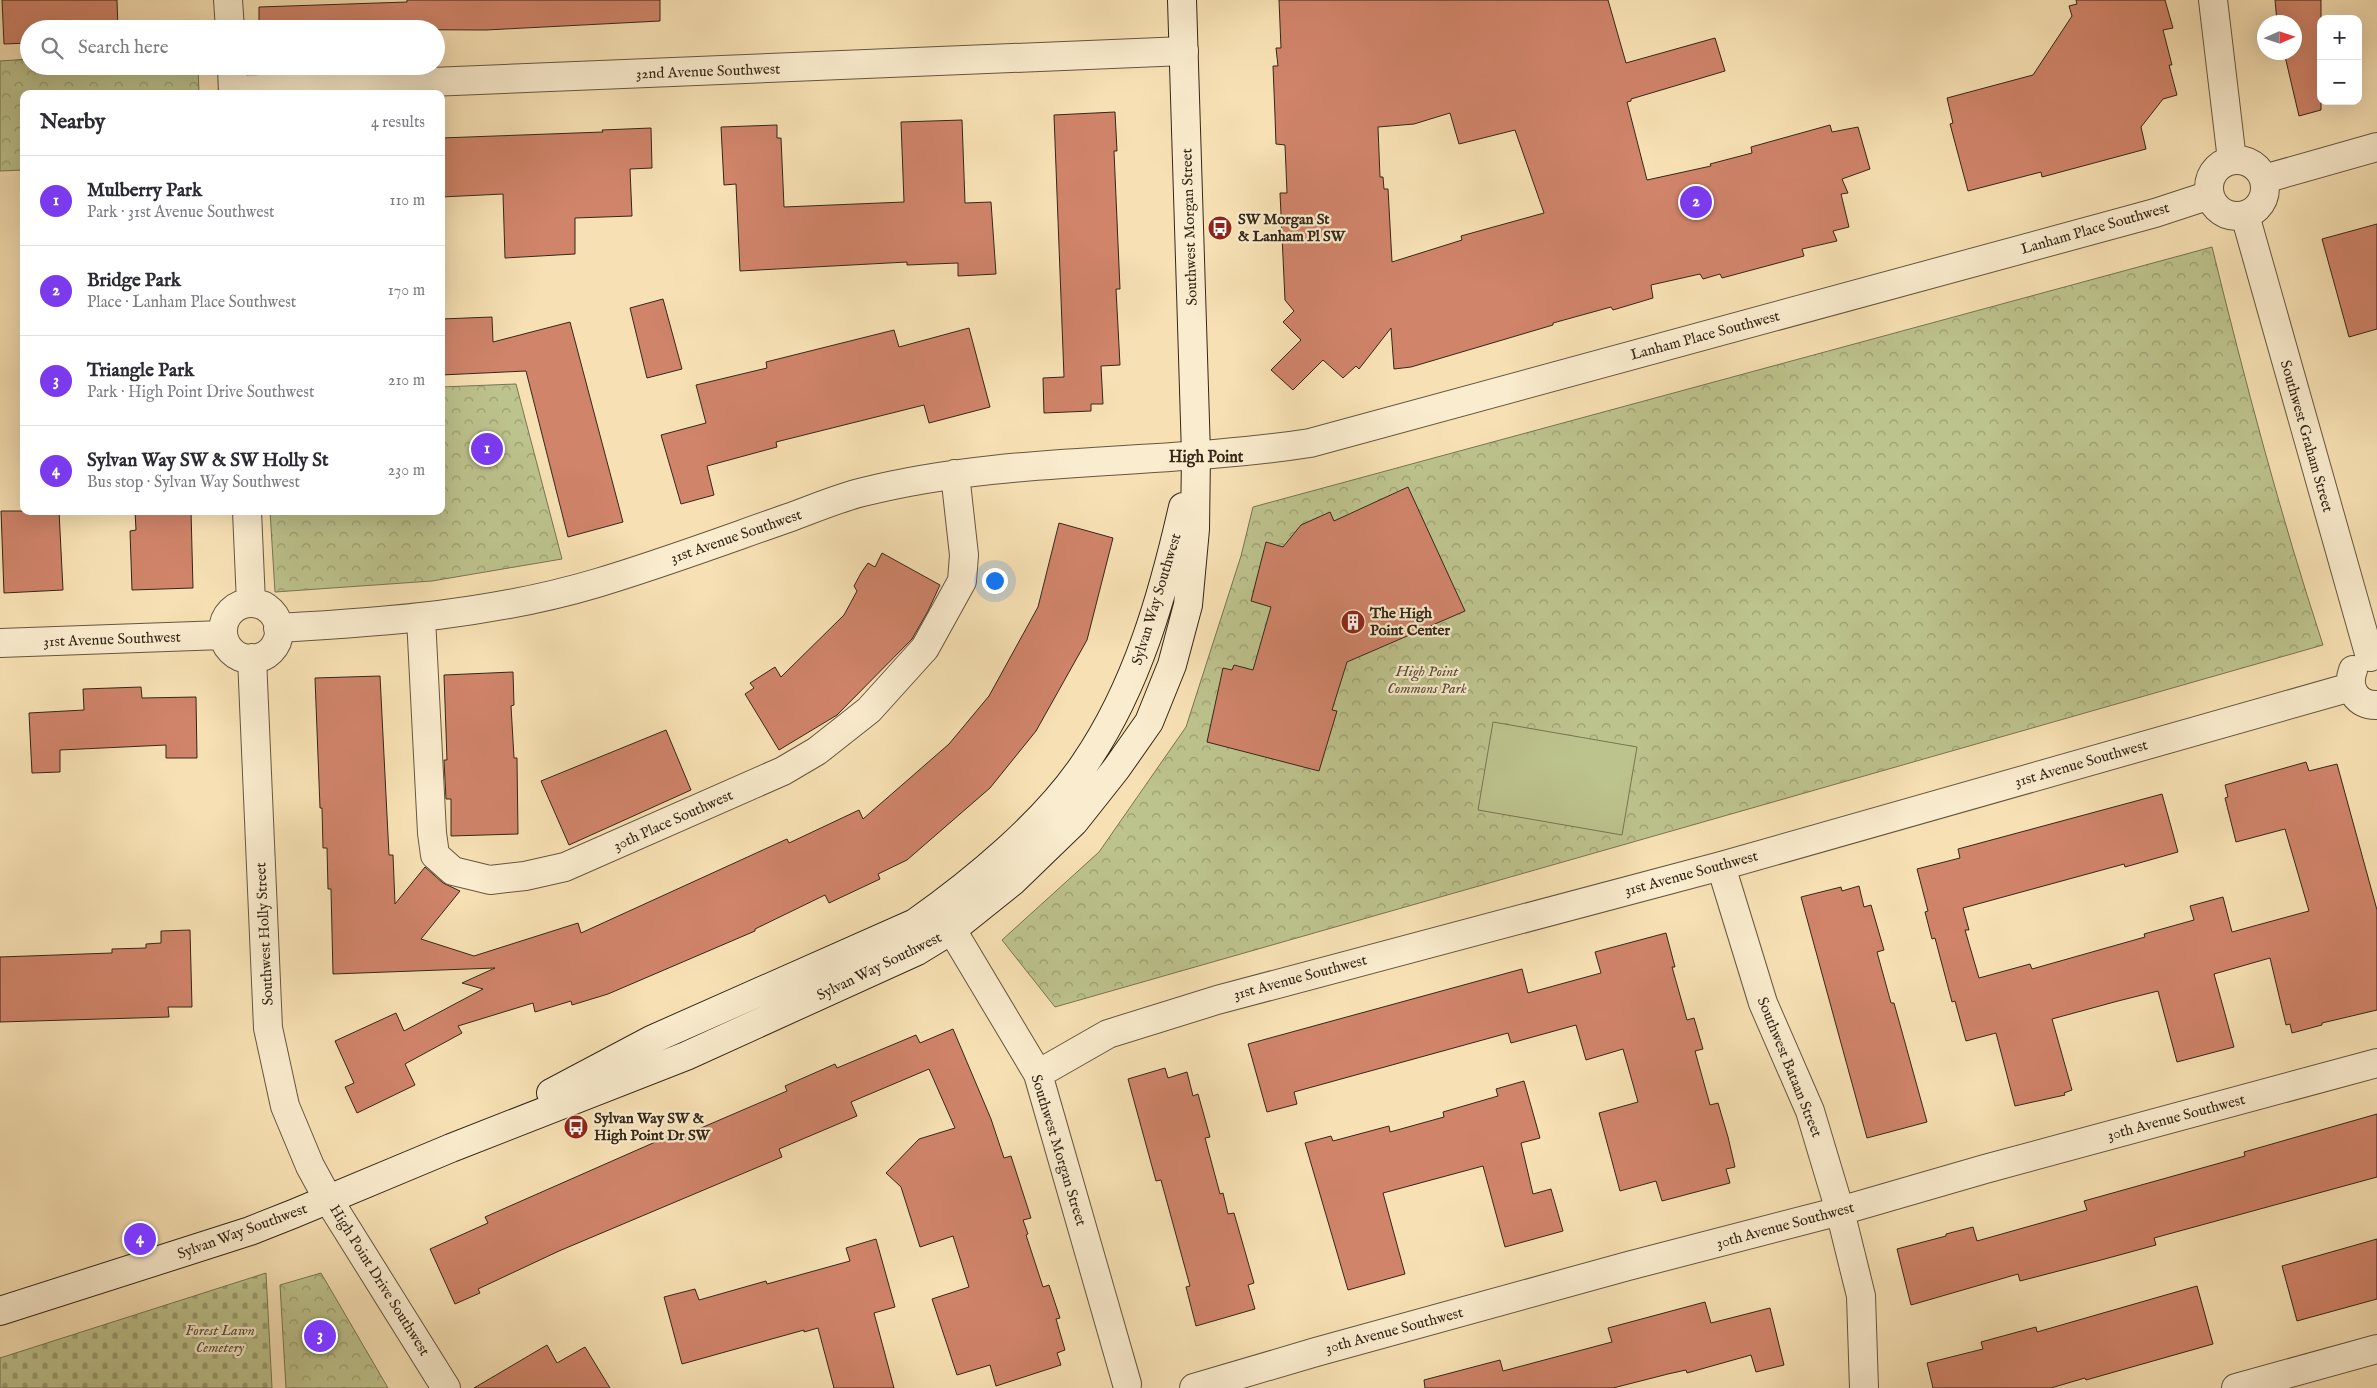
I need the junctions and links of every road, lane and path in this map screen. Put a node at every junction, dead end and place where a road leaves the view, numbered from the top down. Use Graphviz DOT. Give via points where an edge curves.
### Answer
graph roads {
  1 [pos="228,0"];
  2 [pos="1182,0"];
  3 [pos="2213,0"];
  4 [pos="229,20"];
  5 [pos="1184,51"];
  6 [pos="233,83"];
  7 [pos="2377,148"];
  8 [pos="2232,160"];
  9 [pos="2264,179"];
  10 [pos="2210,195"];
  11 [pos="2245,215"];
  12 [pos="1196,454"];
  13 [pos="955,474"];
  14 [pos="247,515"];
  15 [pos="251,603"];
  16 [pos="421,618"];
  17 [pos="278,628"];
  18 [pos="223,635"];
  19 [pos="0,643"];
  20 [pos="2374,657"];
  21 [pos="252,658"];
  22 [pos="2351,687"];
  23 [pos="2377,705"];
  24 [pos="1721,866"];
  25 [pos="938,906"];
  26 [pos="953,929"];
  27 [pos="2377,1063"];
  28 [pos="1038,1074"];
  29 [pos="451,1148"];
  30 [pos="328,1199"];
  31 [pos="1840,1211"];
  32 [pos="0,1311"];
  33 [pos="2377,1348"];
  34 [pos="1130,1387"];
  35 [pos="446,1388"];
  36 [pos="1194,1388"];
  37 [pos="1864,1388"];
  38 [pos="2236,1388"];
  1 -- 4 [label="street"];
  2 -- 5 [label="street, Southwest Morgan Street"];
  3 -- 8 [label="street"];
  5 -- 6 [label="street, 32nd Avenue Southwest"];
  5 -- 12 [label="street, Southwest Morgan Street"];
  7 -- 9 [label="street"];
  8 -- 9 [label="street" via="2254,165"];
  8 -- 10 [label="street" via="2219,165 2213,172 2209,181"];
  9 -- 11 [label="street" via="2263,199 2258,208"];
  10 -- 11 [label="street" via="2223,213"];
  10 -- 12 [label="street, Lanham Place Southwest" via="2136,218 1310,443"];
  11 -- 20 [label="street, Southwest Graham Street"];
  12 -- 13 [label="street, 31st Avenue Southwest"];
  12 -- 25 [label="street, Sylvan Way Southwest" via="1169,568 1132,678 1085,764 1049,808 1012,844"];
  12 -- 26 [label="street, Sylvan Way Southwest" via="1195,529 1188,605 1172,665 1149,722 1074,822 1013,881"];
  13 -- 16 [label="street, 31st Avenue Southwest" via="861,492 597,583 521,603"];
  13 -- 16 [label="street, 30th Place Southwest" via="964,555 962,581 925,648 870,710 818,751 783,771 565,867 490,880 453,870 436,855 432,833"];
  14 -- 15 [label="street"];
  15 -- 17 [label="street" via="269,609"];
  15 -- 18 [label="street" via="233,609 227,616"];
  16 -- 17 [label="street, 31st Avenue Southwest"];
  17 -- 21 [label="street" via="272,649 265,655"];
  18 -- 19 [label="street, 31st Avenue Southwest"];
  18 -- 21 [label="street" via="232,652"];
  20 -- 22 [label="street" via="2362,659 2352,671"];
  21 -- 30 [label="street, Southwest Holly Street" via="270,1047 285,1106"];
  22 -- 23 [label="street" via="2359,700"];
  22 -- 24 [label="street, 31st Avenue Southwest"];
  24 -- 28 [label="street, 31st Avenue Southwest" via="1217,1000 1108,1034"];
  24 -- 31 [label="street, Southwest Bataan Street" via="1763,1003 1810,1111"];
  25 -- 26 [label="street, Southwest Morgan Street"];
  25 -- 29 [label="street, Sylvan Way Southwest" via="915,923 643,1044"];
  26 -- 28 [label="street, Southwest Morgan Street"];
  26 -- 29 [label="street, Sylvan Way Southwest" via="917,951 686,1056"];
  27 -- 31 [label="street, 30th Avenue Southwest"];
  28 -- 34 [label="street, Southwest Morgan Street"];
  29 -- 30 [label="street, Sylvan Way Southwest"];
  30 -- 32 [label="street, Sylvan Way Southwest" via="250,1231"];
  30 -- 35 [label="street, High Point Drive Southwest"];
  31 -- 36 [label="street, 30th Avenue Southwest" via="1628,1266"];
  31 -- 37 [label="street, Southwest Bataan Street" via="1861,1296"];
  33 -- 38 [label="street"];
}
